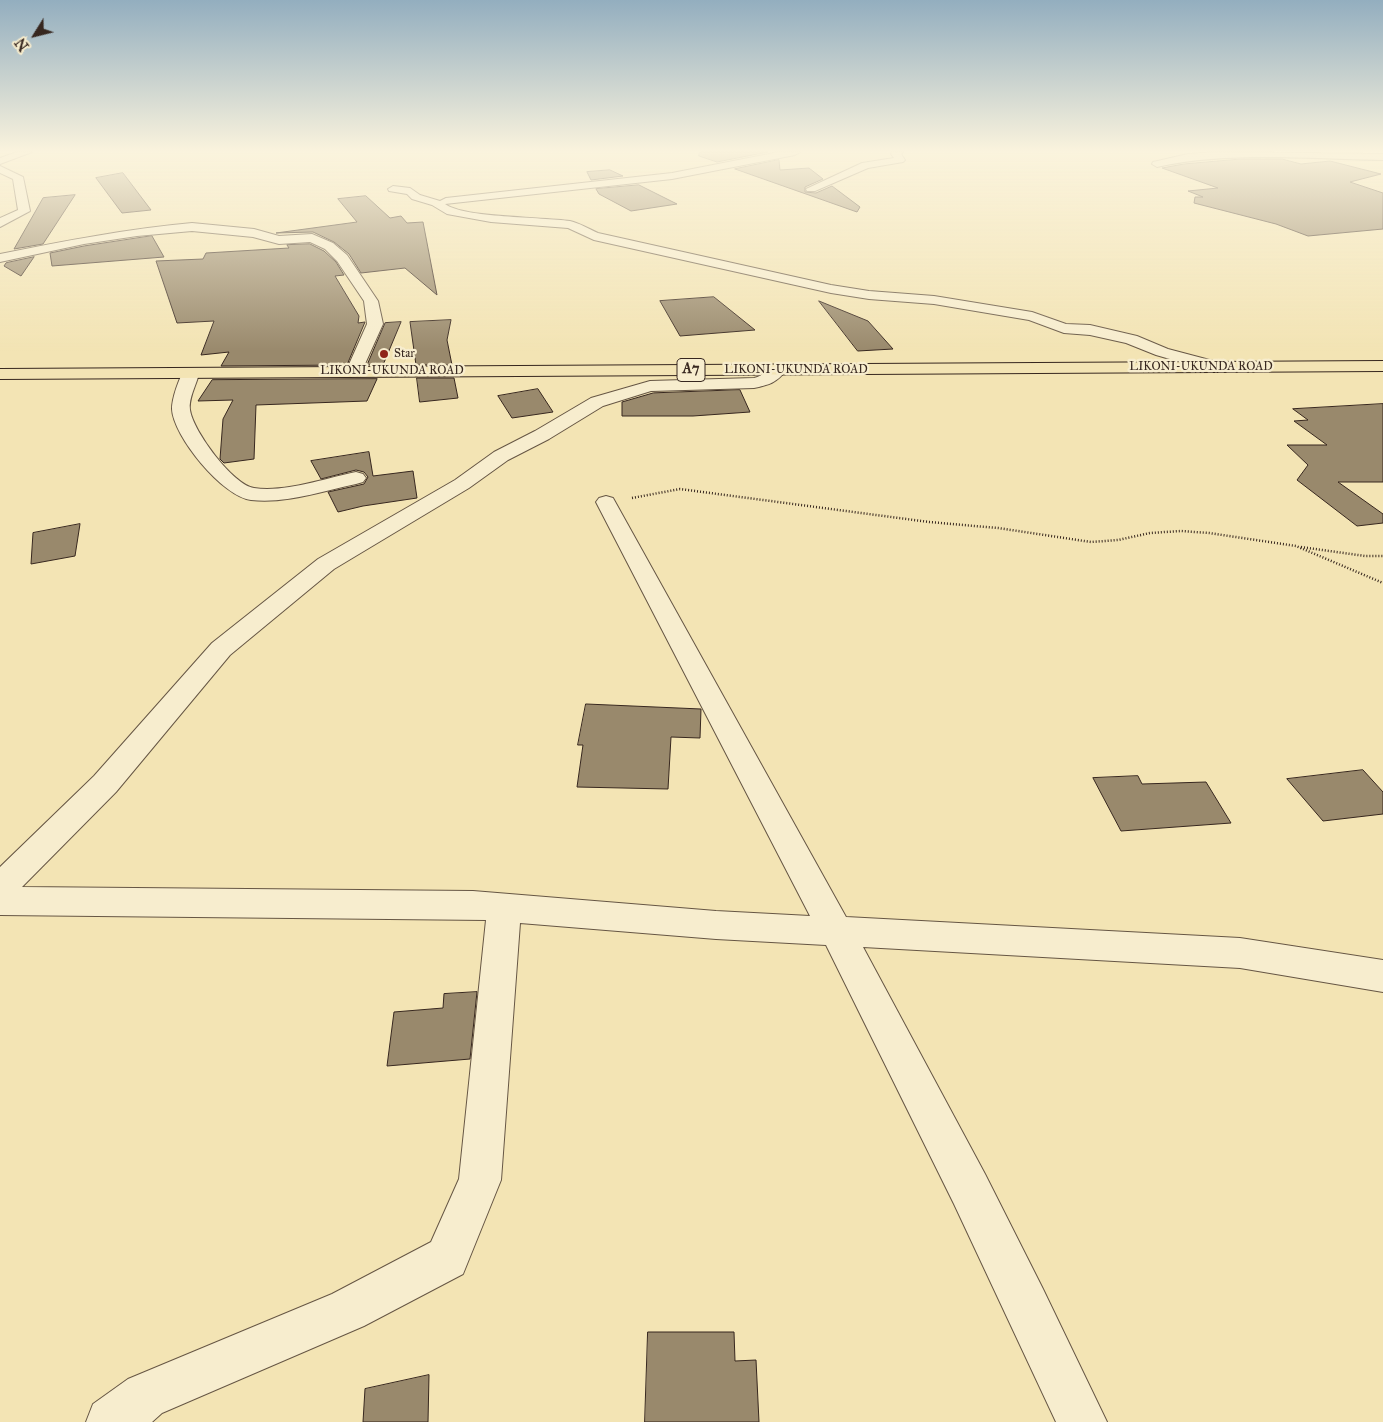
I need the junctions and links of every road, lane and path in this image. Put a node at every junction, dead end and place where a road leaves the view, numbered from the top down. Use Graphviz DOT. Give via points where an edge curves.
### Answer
graph roads {
  1 [pos="495,218"];
  2 [pos="0,258"];
  3 [pos="1383,366"];
  4 [pos="1215,367"];
  5 [pos="778,370"];
  6 [pos="354,371"];
  7 [pos="191,373"];
  8 [pos="0,374"];
  9 [pos="356,478"];
  10 [pos="606,502"];
  11 [pos="1296,546"];
  12 [pos="1383,556"];
  13 [pos="1383,583"];
  14 [pos="0,888"];
  15 [pos="0,901"];
  16 [pos="504,908"];
  17 [pos="837,932"];
  18 [pos="1383,976"];
  19 [pos="110,1422"];
  20 [pos="1082,1422"];
  1 -- 4 [label="street" via="570,225 594,236 831,289 934,300 1032,316 1064,328 1131,339 1162,352"];
  2 -- 6 [label="street" via="84,240 192,227 279,240 312,238 329,246 342,258 371,300 375,324"];
  3 -- 4 [label="highway, LIKONI-UKUNDA ROAD / A7"];
  4 -- 5 [label="highway, LIKONI-UKUNDA ROAD / A7"];
  5 -- 6 [label="highway, LIKONI-UKUNDA ROAD / A7"];
  5 -- 14 [label="street" via="768,380 754,383 650,386 596,402 501,456 462,484 326,564 221,649 105,784"];
  6 -- 7 [label="highway, LIKONI-UKUNDA ROAD / A7"];
  7 -- 8 [label="highway, LIKONI-UKUNDA ROAD / A7"];
  7 -- 9 [label="street" via="181,409 193,438 221,475 248,494 279,493"];
  10 -- 11 [label="path" via="680,490 1091,542 1181,531"];
  10 -- 17 [label="street"];
  11 -- 12 [label="path"];
  11 -- 13 [label="path"];
  15 -- 16 [label="street" via="473,905"];
  16 -- 17 [label="street"];
  16 -- 19 [label="street" via="480,1180 447,1258 348,1310 146,1396"];
  17 -- 18 [label="street" via="1240,953"];
  17 -- 20 [label="street" via="1040,1332"];
}
